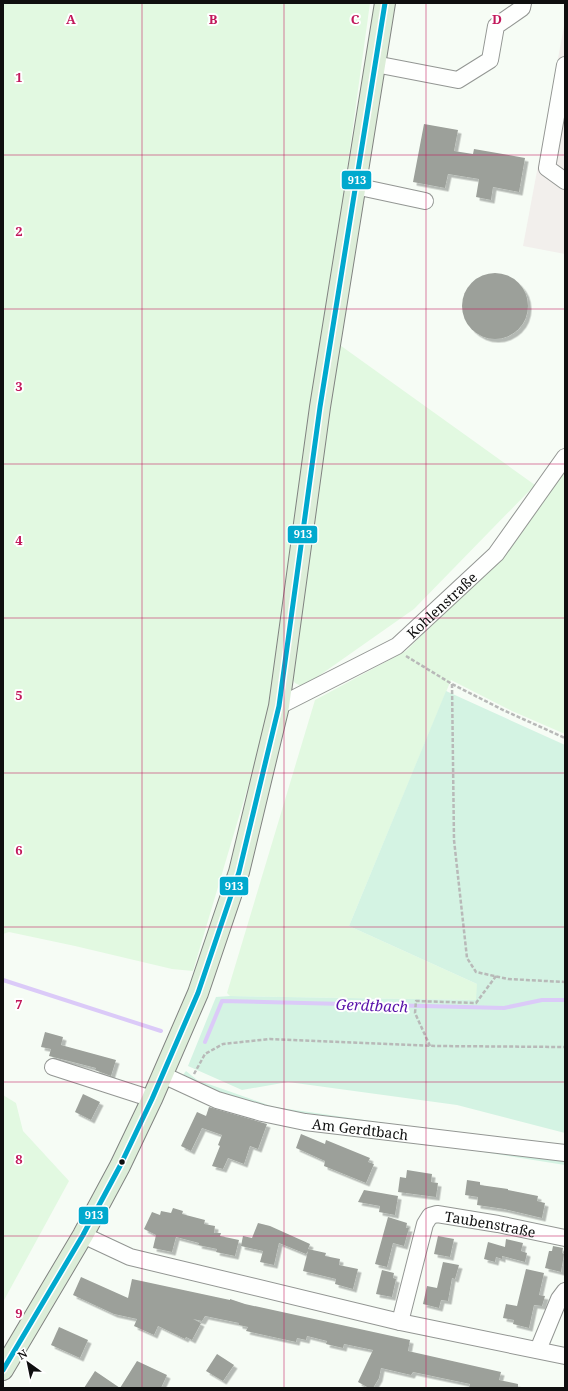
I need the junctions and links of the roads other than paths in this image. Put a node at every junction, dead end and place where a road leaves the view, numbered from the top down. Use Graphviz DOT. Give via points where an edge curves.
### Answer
graph roads {
  1 [pos="385,3"];
  2 [pos="522,3"];
  3 [pos="375,64"];
  4 [pos="565,65"];
  5 [pos="565,182"];
  6 [pos="355,186"];
  7 [pos="425,201"];
  8 [pos="565,457"];
  9 [pos="279,706"];
  10 [pos="54,1067"];
  11 [pos="163,1075"];
  12 [pos="152,1099"];
  13 [pos="565,1153"];
  14 [pos="83,1235"];
  15 [pos="565,1238"];
  16 [pos="565,1291"];
  17 [pos="400,1322"];
  18 [pos="538,1350"];
  19 [pos="565,1356"];
  20 [pos="3,1370"];
  1 -- 3 [label="main road"];
  2 -- 3 [label="street" via="522,8 496,26 490,60 458,80"];
  3 -- 6 [label="main road"];
  4 -- 5 [label="street" via="547,168"];
  6 -- 7 [label="street"];
  6 -- 9 [label="main road" via="320,407"];
  8 -- 9 [label="street, Kohlenstraße" via="496,554 397,646"];
  9 -- 11 [label="main road" via="239,872 198,993"];
  10 -- 12 [label="street"];
  11 -- 12 [label="main road"];
  11 -- 13 [label="street, Am Gerdtbach" via="218,1100 305,1122"];
  12 -- 14 [label="main road"];
  14 -- 17 [label="street" via="130,1257"];
  14 -- 20 [label="main road"];
  15 -- 17 [label="street, Taubenstraße" via="483,1221 437,1214 430,1216 425,1224"];
  16 -- 18 [label="street" via="559,1299"];
  17 -- 18 [label="street"];
  18 -- 19 [label="street"];
}
